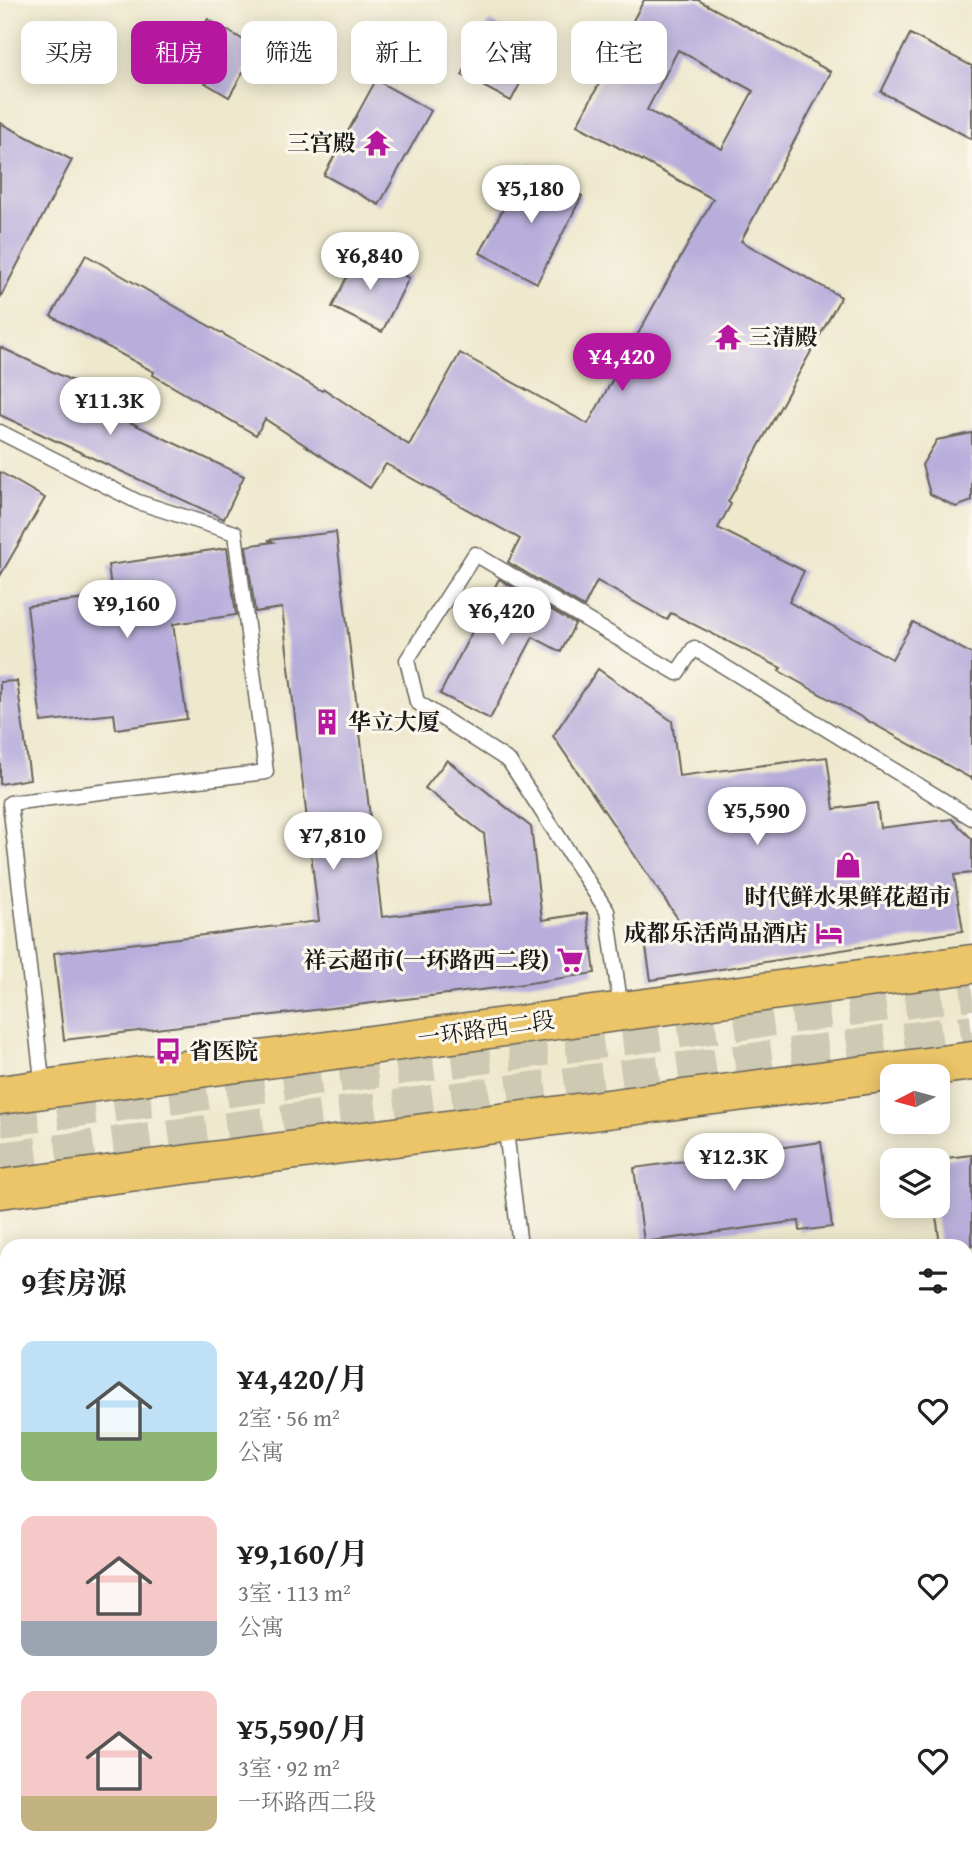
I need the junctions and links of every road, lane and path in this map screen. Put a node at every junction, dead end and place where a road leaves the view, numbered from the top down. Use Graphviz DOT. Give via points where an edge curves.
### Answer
graph roads {
  1 [pos="0,432"];
  2 [pos="972,818"];
  3 [pos="972,964"];
  4 [pos="622,1010"];
  5 [pos="972,1062"];
  6 [pos="44,1089"];
  7 [pos="0,1095"];
  8 [pos="505,1123"];
  9 [pos="0,1189"];
  10 [pos="519,1239"];
  1 -- 6 [label="lane" via="138,502 235,533 266,772 10,803"];
  2 -- 4 [label="lane" via="694,648 677,673 475,554 407,660 418,702 509,761 607,911"];
  3 -- 4 [label="main road, 一环路西二段"];
  4 -- 6 [label="main road, 一环路西二段"];
  5 -- 8 [label="main road"];
  6 -- 7 [label="main road, 一环路西二段"];
  8 -- 9 [label="main road"];
  8 -- 10 [label="lane"];
}
